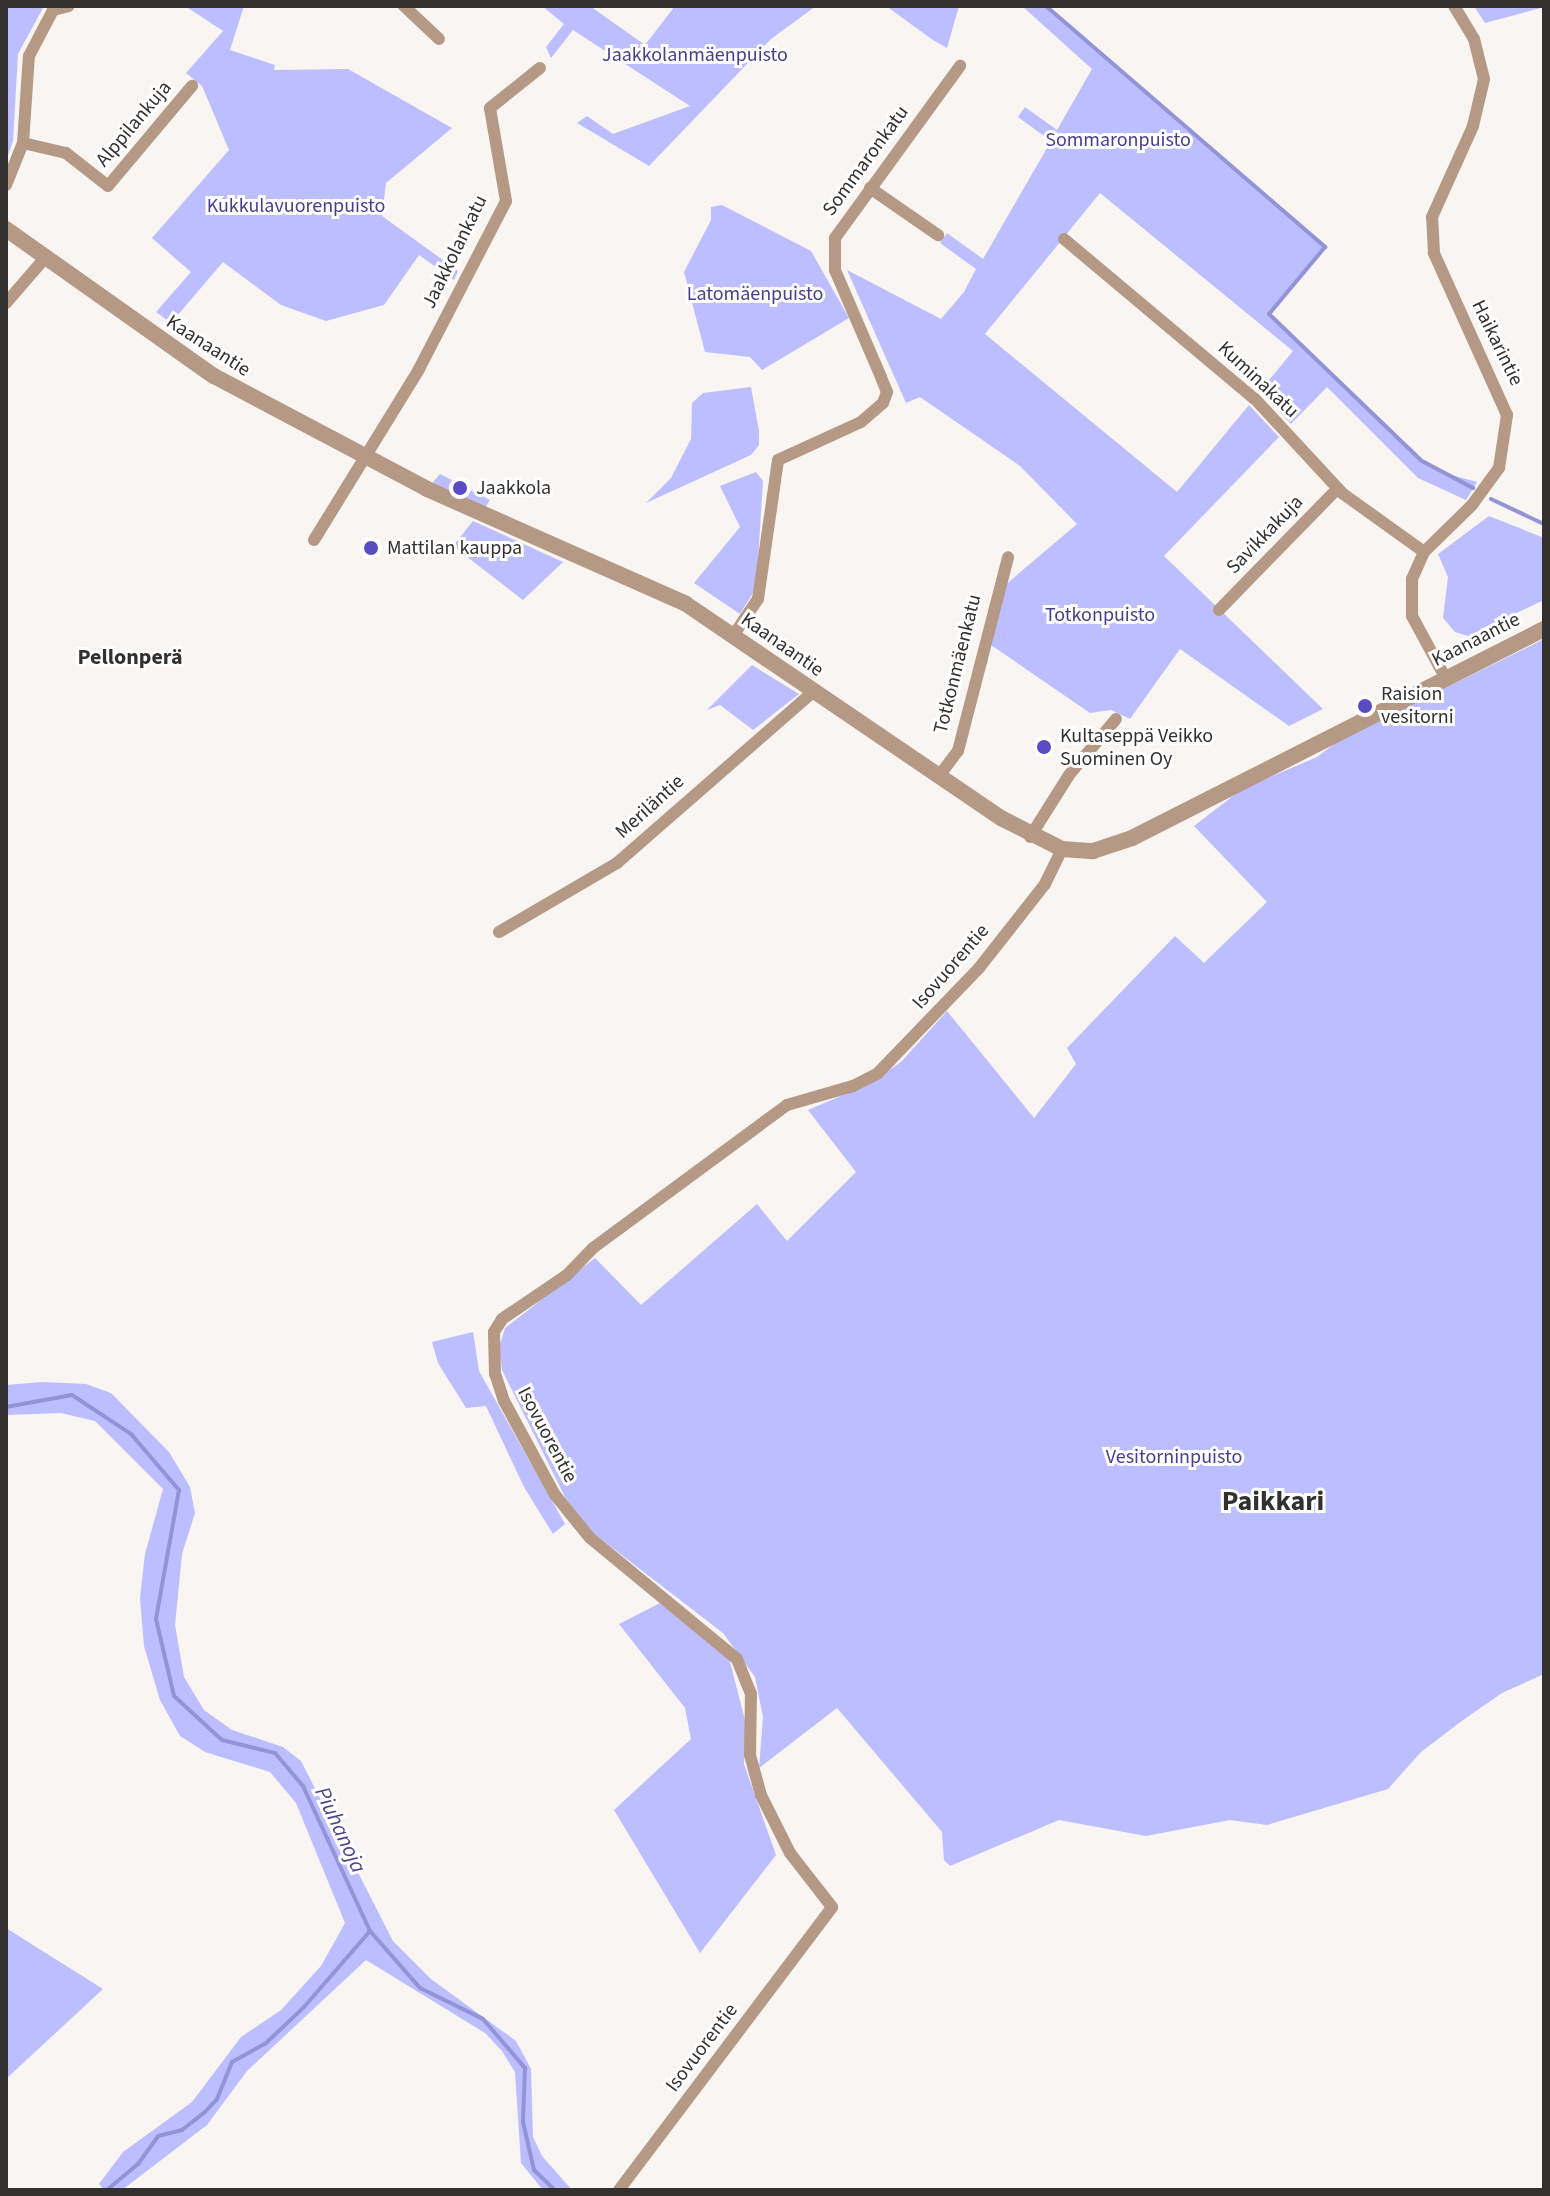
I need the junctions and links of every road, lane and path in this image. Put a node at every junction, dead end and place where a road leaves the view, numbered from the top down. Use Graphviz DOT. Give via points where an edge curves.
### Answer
graph roads {
  1 [pos="69,6"];
  2 [pos="404,6"];
  3 [pos="1454,6"];
  4 [pos="439,39"];
  5 [pos="960,66"];
  6 [pos="540,68"];
  7 [pos="192,86"];
  8 [pos="23,143"];
  9 [pos="6,185"];
  10 [pos="870,188"];
  11 [pos="6,229"];
  12 [pos="938,235"];
  13 [pos="1064,239"];
  14 [pos="45,258"];
  15 [pos="6,303"];
  16 [pos="367,458"];
  17 [pos="1338,488"];
  18 [pos="314,540"];
  19 [pos="1424,552"];
  20 [pos="1008,557"];
  21 [pos="1219,610"];
  22 [pos="1544,629"];
  23 [pos="733,636"];
  24 [pos="1445,677"];
  25 [pos="813,692"];
  26 [pos="1116,719"];
  27 [pos="939,776"];
  28 [pos="1030,837"];
  29 [pos="1062,849"];
  30 [pos="499,932"];
  31 [pos="619,2190"];
  1 -- 8 [label="street" via="53,10 29,56"];
  2 -- 4 [label="street"];
  3 -- 19 [label="street, Haikarintie" via="1474,39 1484,79 1473,126 1432,217 1434,253 1499,389 1507,415 1506,437 1499,468 1485,489"];
  5 -- 10 [label="street, Sommaronkatu"];
  6 -- 16 [label="street, Jaakkolankatu" via="490,108 506,201"];
  7 -- 8 [label="street, Alppilankuja" via="108,186 66,153"];
  8 -- 9 [label="street"];
  10 -- 12 [label="street"];
  10 -- 23 [label="street, Sommaronkatu" via="835,238 832,254 887,392 875,414 778,460 758,599"];
  11 -- 14 [label="street, Kaanaantie"];
  13 -- 17 [label="street, Kuminakatu" via="1255,399"];
  14 -- 15 [label="street"];
  14 -- 16 [label="street, Kaanaantie" via="214,376"];
  16 -- 18 [label="street"];
  16 -- 23 [label="street, Kaanaantie" via="467,508 645,582"];
  17 -- 19 [label="street, Kuminakatu"];
  17 -- 21 [label="street, Savikkakuja"];
  19 -- 24 [label="street, Haikarintie" via="1412,579 1412,616"];
  20 -- 27 [label="street, Totkonmäenkatu" via="958,751"];
  22 -- 24 [label="street, Kaanaantie"];
  23 -- 25 [label="street, Kaanaantie"];
  24 -- 29 [label="street, Kaanaantie" via="1132,838 1093,851"];
  25 -- 27 [label="street, Kaanaantie"];
  25 -- 30 [label="street, Meriläntie" via="617,863"];
  26 -- 28 [label="street" via="1069,775"];
  27 -- 28 [label="street, Kaanaantie"];
  28 -- 29 [label="street, Kaanaantie"];
  29 -- 31 [label="street, Isovuorentie" via="1045,884 979,968 878,1073 787,1105 593,1248 567,1275 502,1319 494,1332 495,1374 504,1401 555,1495 590,1538 737,1659 751,1694 750,1755 761,1795 790,1853 832,1907"];
}
